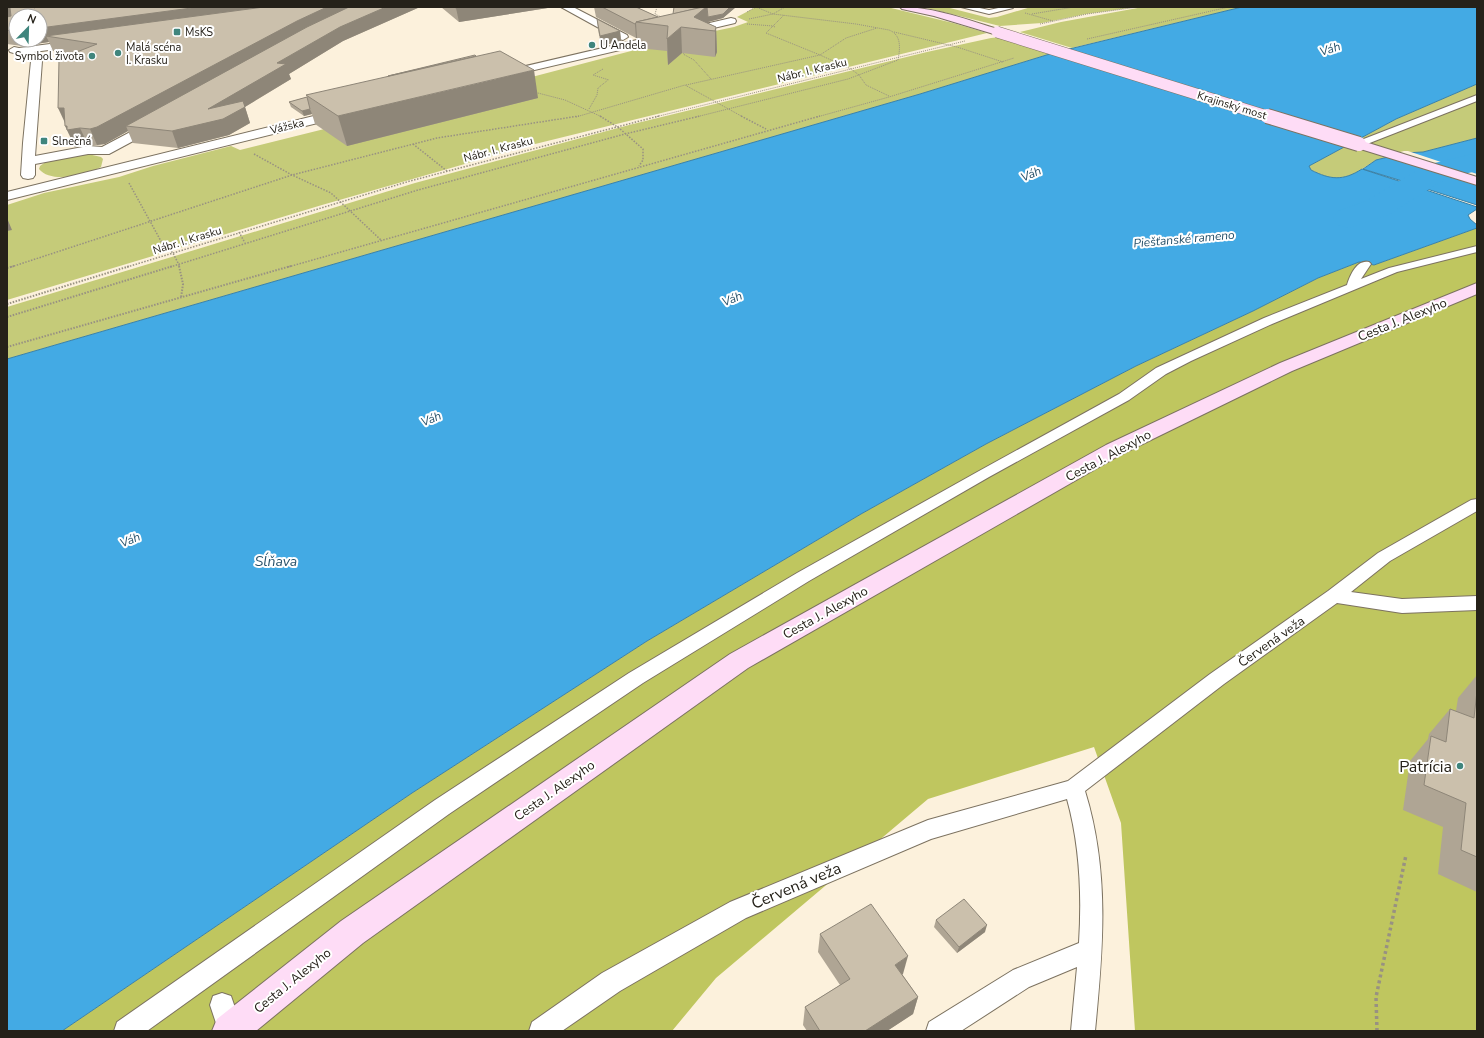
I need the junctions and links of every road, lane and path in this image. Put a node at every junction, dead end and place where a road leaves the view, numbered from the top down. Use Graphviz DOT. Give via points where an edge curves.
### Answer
graph roads {
  1 [pos="566,7"];
  2 [pos="756,7"];
  3 [pos="766,7"];
  4 [pos="785,7"];
  5 [pos="905,7"];
  6 [pos="965,7"];
  7 [pos="1009,7"];
  8 [pos="1074,7"];
  9 [pos="1108,7"];
  10 [pos="1138,7"];
  11 [pos="1229,7"];
  12 [pos="1129,9"];
  13 [pos="743,14"];
  14 [pos="773,14"];
  15 [pos="784,15"];
  16 [pos="1053,21"];
  17 [pos="737,22"];
  18 [pos="1044,24"];
  19 [pos="774,26"];
  20 [pos="878,28"];
  21 [pos="894,32"];
  22 [pos="970,40"];
  23 [pos="1086,40"];
  24 [pos="635,43"];
  25 [pos="945,45"];
  26 [pos="7,50"];
  27 [pos="687,50"];
  28 [pos="20,51"];
  29 [pos="820,55"];
  30 [pos="898,57"];
  31 [pos="1016,57"];
  32 [pos="37,61"];
  33 [pos="1003,62"];
  34 [pos="851,69"];
  35 [pos="859,75"];
  36 [pos="491,77"];
  37 [pos="711,79"];
  38 [pos="609,80"];
  39 [pos="685,85"];
  40 [pos="533,92"];
  41 [pos="889,97"];
  42 [pos="1477,98"];
  43 [pos="716,101"];
  44 [pos="589,109"];
  45 [pos="728,109"];
  46 [pos="353,110"];
  47 [pos="593,111"];
  48 [pos="169,116"];
  49 [pos="616,126"];
  50 [pos="767,130"];
  51 [pos="626,134"];
  52 [pos="1365,142"];
  53 [pos="413,144"];
  54 [pos="251,152"];
  55 [pos="28,161"];
  56 [pos="639,166"];
  57 [pos="447,171"];
  58 [pos="292,175"];
  59 [pos="126,178"];
  60 [pos="1477,181"];
  61 [pos="29,191"];
  62 [pos="7,196"];
  63 [pos="340,202"];
  64 [pos="350,211"];
  65 [pos="151,222"];
  66 [pos="238,232"];
  67 [pos="382,241"];
  68 [pos="245,243"];
  69 [pos="1477,249"];
  70 [pos="173,253"];
  71 [pos="179,264"];
  72 [pos="1365,264"];
  73 [pos="7,268"];
  74 [pos="1352,286"];
  75 [pos="1477,288"];
  76 [pos="181,298"];
  77 [pos="7,304"];
  78 [pos="7,317"];
  79 [pos="7,347"];
  80 [pos="1477,504"];
  81 [pos="1334,596"];
  82 [pos="1477,603"];
  83 [pos="1074,788"];
  84 [pos="1406,855"];
  85 [pos="1092,950"];
  86 [pos="222,1005"];
  87 [pos="126,1031"];
  88 [pos="230,1031"];
  89 [pos="541,1031"];
  90 [pos="938,1031"];
  91 [pos="1083,1031"];
  92 [pos="1377,1031"];
  1 -- 24 [label="street"];
  2 -- 3 [label="path"];
  2 -- 13 [label="path"];
  2 -- 14 [label="path"];
  4 -- 14 [label="path"];
  5 -- 52 [label="main road, Krajinský most, bridge" via="936,14"];
  6 -- 7 [label="lane" via="989,12"];
  8 -- 16 [label="path" via="1031,15"];
  9 -- 12 [label="path"];
  10 -- 12 [label="path"];
  11 -- 23 [label="path"];
  12 -- 16 [label="path"];
  14 -- 15 [label="path"];
  15 -- 19 [label="path"];
  15 -- 20 [label="path"];
  16 -- 18 [label="path"];
  17 -- 19 [label="path"];
  17 -- 24 [label="street"];
  19 -- 29 [label="path" via="766,33"];
  20 -- 21 [label="path"];
  20 -- 29 [label="path" via="846,38"];
  21 -- 25 [label="path"];
  21 -- 30 [label="path" via="901,45"];
  22 -- 25 [label="path, Nábr. I. Krasku"];
  24 -- 36 [label="street"];
  25 -- 30 [label="path, Nábr. I. Krasku"];
  25 -- 33 [label="path"];
  26 -- 28 [label="street"];
  27 -- 37 [label="path" via="683,54 694,60"];
  28 -- 32 [label="street" via="32,55"];
  28 -- 32 [label="street" via="87,42"];
  29 -- 34 [label="path"];
  29 -- 37 [label="path"];
  30 -- 34 [label="path, Nábr. I. Krasku"];
  30 -- 35 [label="path" via="898,60"];
  31 -- 33 [label="path"];
  32 -- 55 [label="street"];
  33 -- 41 [label="path"];
  34 -- 35 [label="path"];
  34 -- 43 [label="path, Nábr. I. Krasku"];
  35 -- 41 [label="path" via="866,85"];
  35 -- 45 [label="path"];
  37 -- 39 [label="path"];
  38 -- 44 [label="path" via="598,88"];
  39 -- 43 [label="path"];
  39 -- 47 [label="path"];
  40 -- 44 [label="path" via="575,102"];
  41 -- 50 [label="path"];
  42 -- 52 [label="lane"];
  43 -- 45 [label="path"];
  43 -- 49 [label="path, Nábr. I. Krasku"];
  44 -- 47 [label="path"];
  45 -- 50 [label="path"];
  45 -- 51 [label="path"];
  46 -- 61 [label="street, Vážska"];
  47 -- 49 [label="path"];
  47 -- 53 [label="path" via="574,117"];
  48 -- 55 [label="street" via="104,151 88,150"];
  49 -- 51 [label="path"];
  49 -- 57 [label="path, Nábr. I. Krasku"];
  50 -- 56 [label="path"];
  51 -- 56 [label="path" via="643,149 643,160"];
  51 -- 64 [label="path"];
  52 -- 60 [label="main road, Krajinský most"];
  53 -- 57 [label="path"];
  53 -- 58 [label="path"];
  54 -- 58 [label="path"];
  55 -- 61 [label="street"];
  56 -- 67 [label="path"];
  57 -- 63 [label="path, Nábr. I. Krasku"];
  58 -- 63 [label="path" via="331,193"];
  58 -- 65 [label="path"];
  59 -- 65 [label="path"];
  61 -- 62 [label="street, Vážska"];
  63 -- 64 [label="path"];
  63 -- 66 [label="path, Nábr. I. Krasku"];
  64 -- 67 [label="path"];
  64 -- 68 [label="path"];
  65 -- 70 [label="path" via="162,243"];
  65 -- 73 [label="path"];
  66 -- 68 [label="path"];
  66 -- 70 [label="path, Nábr. I. Krasku"];
  67 -- 76 [label="path"];
  68 -- 71 [label="path"];
  69 -- 74 [label="lane" via="1392,270"];
  70 -- 71 [label="path"];
  70 -- 77 [label="path, Nábr. I. Krasku"];
  71 -- 76 [label="path" via="183,284"];
  71 -- 78 [label="path"];
  72 -- 74 [label="lane"];
  74 -- 87 [label="lane" via="1254,327 1167,368 1124,397 803,577 630,682 442,807"];
  75 -- 88 [label="main road, Cesta J. Alexyho" via="1286,367 1113,450 739,661 352,932"];
  76 -- 79 [label="path"];
  80 -- 81 [label="lane, Červená veža" via="1384,557"];
  81 -- 82 [label="lane" via="1402,606"];
  81 -- 83 [label="lane, Červená veža" via="1217,679"];
  83 -- 85 [label="lane" via="1082,813 1090,867"];
  83 -- 89 [label="lane, Červená veža" via="928,830 738,910 611,982"];
  84 -- 92 [label="path" via="1376,997"];
  85 -- 90 [label="lane" via="1021,978"];
  85 -- 91 [label="lane"];
  86 -- 88 [label="lane"];
}
